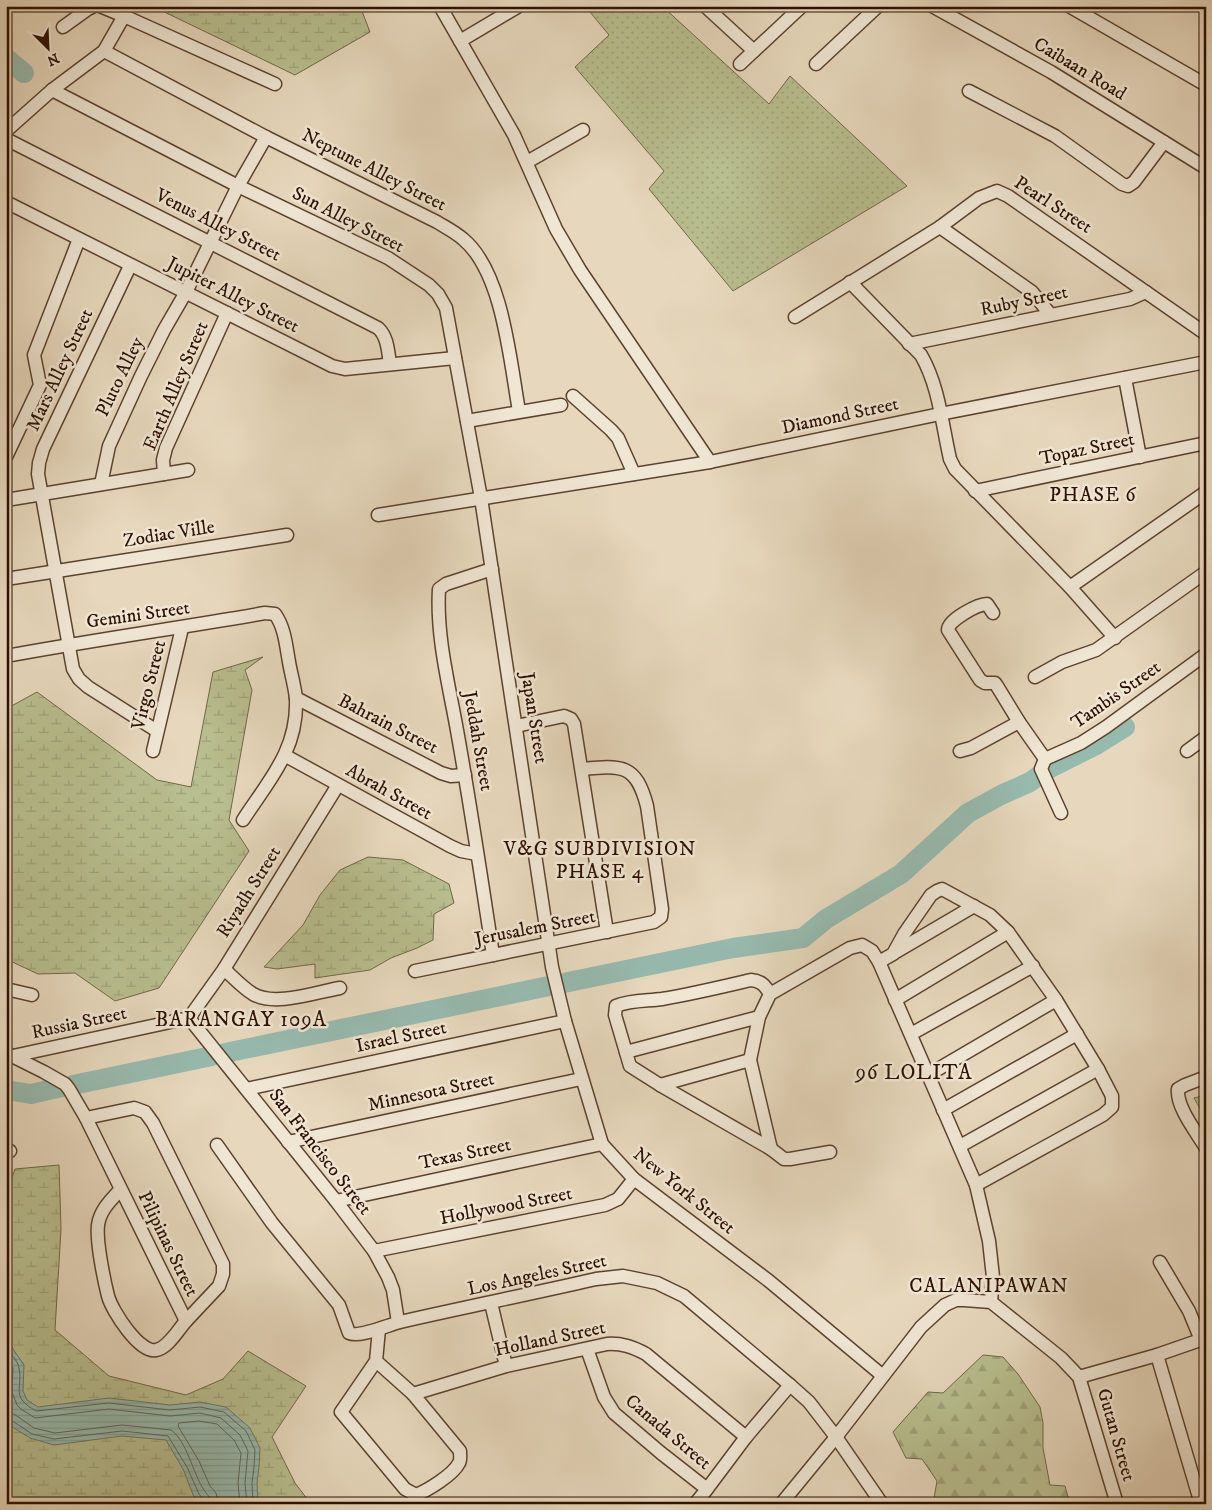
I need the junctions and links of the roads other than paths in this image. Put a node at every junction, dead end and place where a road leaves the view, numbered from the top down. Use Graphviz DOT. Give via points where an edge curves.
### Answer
graph roads {
  1 [pos="94,6"];
  2 [pos="100,6"];
  3 [pos="440,6"];
  4 [pos="519,6"];
  5 [pos="705,6"];
  6 [pos="802,6"];
  7 [pos="878,6"];
  8 [pos="932,6"];
  9 [pos="1069,6"];
  10 [pos="124,16"];
  11 [pos="63,27"];
  12 [pos="460,41"];
  13 [pos="104,51"];
  14 [pos="754,52"];
  15 [pos="740,64"];
  16 [pos="816,64"];
  17 [pos="275,84"];
  18 [pos="1206,85"];
  19 [pos="52,90"];
  20 [pos="969,91"];
  21 [pos="583,130"];
  22 [pos="6,131"];
  23 [pos="266,137"];
  24 [pos="6,140"];
  25 [pos="1164,142"];
  26 [pos="527,162"];
  27 [pos="1206,168"];
  28 [pos="238,186"];
  29 [pos="6,202"];
  30 [pos="940,227"];
  31 [pos="79,239"];
  32 [pos="210,242"];
  33 [pos="130,266"];
  34 [pos="850,282"];
  35 [pos="186,292"];
  36 [pos="1146,292"];
  37 [pos="227,313"];
  38 [pos="1050,314"];
  39 [pos="795,317"];
  40 [pos="1206,334"];
  41 [pos="909,344"];
  42 [pos="455,358"];
  43 [pos="1206,362"];
  44 [pos="390,364"];
  45 [pos="1125,378"];
  46 [pos="573,396"];
  47 [pos="561,405"];
  48 [pos="519,411"];
  49 [pos="940,414"];
  50 [pos="467,421"];
  51 [pos="1206,443"];
  52 [pos="6,457"];
  53 [pos="1140,457"];
  54 [pos="710,462"];
  55 [pos="188,470"];
  56 [pos="164,474"];
  57 [pos="634,474"];
  58 [pos="101,484"];
  59 [pos="975,491"];
  60 [pos="1206,492"];
  61 [pos="42,494"];
  62 [pos="480,498"];
  63 [pos="6,500"];
  64 [pos="378,515"];
  65 [pos="287,535"];
  66 [pos="492,569"];
  67 [pos="56,570"];
  68 [pos="1206,572"];
  69 [pos="6,579"];
  70 [pos="1070,588"];
  71 [pos="993,613"];
  72 [pos="182,628"];
  73 [pos="1115,638"];
  74 [pos="70,644"];
  75 [pos="1206,654"];
  76 [pos="6,656"];
  77 [pos="1035,677"];
  78 [pos="296,698"];
  79 [pos="1019,722"];
  80 [pos="516,726"];
  81 [pos="156,730"];
  82 [pos="1206,737"];
  83 [pos="960,750"];
  84 [pos="153,751"];
  85 [pos="1186,751"];
  86 [pos="286,756"];
  87 [pos="1045,759"];
  88 [pos="582,769"];
  89 [pos="465,775"];
  90 [pos="338,785"];
  91 [pos="1061,813"];
  92 [pos="243,820"];
  93 [pos="477,854"];
  94 [pos="974,906"];
  95 [pos="607,932"];
  96 [pos="1008,932"];
  97 [pos="549,944"];
  98 [pos="893,954"];
  99 [pos="493,955"];
  100 [pos="879,962"];
  101 [pos="1033,966"];
  102 [pos="224,968"];
  103 [pos="415,971"];
  104 [pos="340,988"];
  105 [pos="6,989"];
  106 [pos="770,994"];
  107 [pos="32,995"];
  108 [pos="895,1000"];
  109 [pos="1056,1000"];
  110 [pos="189,1018"];
  111 [pos="759,1018"];
  112 [pos="564,1020"];
  113 [pos="910,1034"];
  114 [pos="1077,1034"];
  115 [pos="48,1048"];
  116 [pos="626,1052"];
  117 [pos="10,1055"];
  118 [pos="750,1060"];
  119 [pos="1098,1069"];
  120 [pos="44,1072"];
  121 [pos="928,1075"];
  122 [pos="1206,1077"];
  123 [pos="581,1079"];
  124 [pos="660,1085"];
  125 [pos="246,1089"];
  126 [pos="943,1110"];
  127 [pos="86,1118"];
  128 [pos="288,1142"];
  129 [pos="602,1144"];
  130 [pos="217,1145"];
  131 [pos="960,1146"];
  132 [pos="1206,1148"];
  133 [pos="771,1149"];
  134 [pos="830,1152"];
  135 [pos="634,1179"];
  136 [pos="976,1185"];
  137 [pos="120,1190"];
  138 [pos="336,1201"];
  139 [pos="374,1251"];
  140 [pos="1160,1262"];
  141 [pos="991,1302"];
  142 [pos="491,1303"];
  143 [pos="186,1321"];
  144 [pos="398,1322"];
  145 [pos="379,1329"];
  146 [pos="1203,1339"];
  147 [pos="587,1349"];
  148 [pos="1157,1356"];
  149 [pos="376,1361"];
  150 [pos="506,1366"];
  151 [pos="883,1376"];
  152 [pos="1080,1377"];
  153 [pos="790,1385"];
  154 [pos="413,1394"];
  155 [pos="746,1437"];
  156 [pos="836,1437"];
  157 [pos="707,1489"];
  158 [pos="695,1504"];
  159 [pos="781,1504"];
  160 [pos="882,1504"];
  161 [pos="1117,1504"];
  162 [pos="1201,1504"];
  1 -- 11 [label="street"];
  2 -- 10 [label="street"];
  3 -- 12 [label="street"];
  4 -- 12 [label="street"];
  5 -- 14 [label="street"];
  6 -- 14 [label="street"];
  7 -- 16 [label="street"];
  8 -- 25 [label="street, Caibaan Road" via="1051,72"];
  9 -- 18 [label="street"];
  10 -- 13 [label="street"];
  10 -- 17 [label="street"];
  12 -- 26 [label="street"];
  13 -- 19 [label="street"];
  13 -- 23 [label="street, Neptune Alley Street"];
  14 -- 15 [label="street"];
  19 -- 22 [label="street"];
  19 -- 28 [label="street, Sun Alley Street"];
  20 -- 25 [label="street" via="1055,136 1128,186"];
  21 -- 26 [label="street"];
  23 -- 28 [label="street, Pluto Alley"];
  23 -- 48 [label="street, Neptune Alley Street" via="437,222 463,239 488,273 500,305"];
  24 -- 32 [label="street, Venus Alley Street"];
  25 -- 27 [label="street, Caibaan Road"];
  26 -- 54 [label="street" via="556,229 580,270"];
  28 -- 32 [label="street, Pluto Alley"];
  28 -- 42 [label="street, Sun Alley Street" via="388,258 428,285 446,308"];
  29 -- 31 [label="street, Jupiter Alley Street"];
  30 -- 34 [label="street, Pearl Street"];
  30 -- 36 [label="street, Pearl Street" via="979,198 997,191"];
  30 -- 38 [label="street" via="1032,292"];
  31 -- 33 [label="street, Jupiter Alley Street"];
  31 -- 52 [label="street" via="34,355 40,384"];
  32 -- 35 [label="street, Pluto Alley"];
  32 -- 44 [label="street, Venus Alley Street" via="378,328 386,341"];
  33 -- 35 [label="street, Jupiter Alley Street"];
  33 -- 61 [label="street, Mars Alley Street" via="43,450 38,474"];
  34 -- 39 [label="street, Pearl Street"];
  34 -- 41 [label="street"];
  35 -- 37 [label="street, Jupiter Alley Street"];
  35 -- 58 [label="street, Pluto Alley" via="122,416 109,446"];
  36 -- 38 [label="street, Ruby Street"];
  36 -- 40 [label="street, Pearl Street"];
  37 -- 44 [label="street, Jupiter Alley Street" via="332,366 345,369"];
  37 -- 56 [label="street, Earth Alley Street" via="166,448"];
  38 -- 41 [label="street, Ruby Street"];
  41 -- 49 [label="street" via="921,355 928,368"];
  42 -- 44 [label="street, Jupiter Alley Street"];
  42 -- 50 [label="street, Sun Alley Street"];
  43 -- 45 [label="street, Diamond Street"];
  45 -- 49 [label="street, Diamond Street"];
  45 -- 53 [label="street"];
  46 -- 57 [label="street" via="618,438"];
  47 -- 48 [label="street"];
  48 -- 50 [label="street"];
  49 -- 54 [label="street, Diamond Street"];
  49 -- 59 [label="street" via="950,458 955,469"];
  50 -- 62 [label="street, Sun Alley Street"];
  51 -- 53 [label="street, Topaz Street"];
  53 -- 59 [label="street, Topaz Street"];
  54 -- 57 [label="street, Diamond Street"];
  55 -- 56 [label="street"];
  56 -- 58 [label="street"];
  57 -- 62 [label="street, Diamond Street"];
  58 -- 61 [label="street"];
  59 -- 70 [label="street"];
  60 -- 70 [label="street"];
  61 -- 63 [label="street"];
  61 -- 67 [label="street"];
  62 -- 64 [label="street, Diamond Street"];
  62 -- 66 [label="street, Japan Street"];
  65 -- 67 [label="street, Zodiac Ville"];
  66 -- 80 [label="street, Japan Street"];
  66 -- 89 [label="street, Jeddah Street" via="439,589 442,640"];
  67 -- 69 [label="street, Zodiac Ville"];
  67 -- 74 [label="street"];
  68 -- 73 [label="street"];
  70 -- 73 [label="street"];
  71 -- 79 [label="street" via="987,604 981,604 952,621 948,630 980,680 998,686"];
  72 -- 74 [label="street, Gemini Street"];
  72 -- 78 [label="street, Gemini Street" via="275,614 283,632"];
  72 -- 81 [label="street, Virgo Street"];
  73 -- 77 [label="street"];
  74 -- 76 [label="street, Gemini Street"];
  74 -- 81 [label="street" via="73,669 79,679"];
  75 -- 87 [label="street, Tambis Street" via="1106,727 1081,743"];
  78 -- 86 [label="street" via="296,720"];
  78 -- 89 [label="street, Bahrain Street" via="441,773"];
  79 -- 83 [label="street" via="971,748"];
  79 -- 87 [label="street"];
  80 -- 88 [label="street" via="564,716 571,719 576,730"];
  80 -- 97 [label="street, Japan Street"];
  81 -- 84 [label="street, Virgo Street"];
  82 -- 85 [label="street"];
  86 -- 90 [label="street, Abrah Street"];
  86 -- 92 [label="street"];
  87 -- 91 [label="street" via="1041,769"];
  88 -- 95 [label="street"];
  88 -- 95 [label="street, Jerusalem Street" via="624,769 637,779 647,806 661,917 654,922"];
  89 -- 93 [label="street, Jeddah Street"];
  90 -- 93 [label="street, Abrah Street" via="450,846"];
  90 -- 102 [label="street, Riyadh Street"];
  93 -- 99 [label="street, Jeddah Street"];
  94 -- 96 [label="street" via="997,920"];
  94 -- 98 [label="street"];
  94 -- 98 [label="street" via="942,890 937,891 931,895"];
  95 -- 97 [label="street, Jerusalem Street"];
  96 -- 101 [label="street"];
  96 -- 108 [label="street"];
  97 -- 99 [label="street, Jerusalem Street"];
  97 -- 112 [label="street, New York Street"];
  98 -- 100 [label="street"];
  99 -- 103 [label="street, Jerusalem Street"];
  100 -- 106 [label="street" via="872,951 862,945 850,948"];
  100 -- 108 [label="street"];
  101 -- 109 [label="street"];
  101 -- 113 [label="street"];
  102 -- 104 [label="street" via="254,995 269,1000"];
  102 -- 110 [label="street, Riyadh Street"];
  105 -- 107 [label="street"];
  106 -- 111 [label="street"];
  106 -- 116 [label="street" via="758,980 751,980 692,994 624,1002 616,1006 615,1016"];
  108 -- 113 [label="street"];
  109 -- 114 [label="street"];
  109 -- 121 [label="street"];
  110 -- 115 [label="street, Russia Street"];
  110 -- 125 [label="street, San Francisco Street"];
  111 -- 116 [label="street"];
  111 -- 118 [label="street"];
  112 -- 123 [label="street, New York Street"];
  112 -- 125 [label="street, Israel Street"];
  113 -- 121 [label="street"];
  114 -- 119 [label="street"];
  114 -- 126 [label="street"];
  115 -- 117 [label="street, Russia Street"];
  115 -- 120 [label="street"];
  116 -- 124 [label="street" via="630,1066"];
  117 -- 120 [label="street, Pilipinas Street"];
  118 -- 124 [label="street"];
  118 -- 133 [label="street"];
  119 -- 131 [label="street"];
  119 -- 136 [label="street" via="1112,1096 1112,1107"];
  120 -- 127 [label="street, Pilipinas Street" via="65,1084"];
  121 -- 126 [label="street"];
  122 -- 132 [label="street" via="1178,1089 1177,1096"];
  123 -- 128 [label="street, Minnesota Street"];
  123 -- 129 [label="street, New York Street"];
  124 -- 133 [label="street"];
  125 -- 128 [label="street, San Francisco Street"];
  126 -- 131 [label="street"];
  127 -- 137 [label="street, Pilipinas Street"];
  127 -- 143 [label="street" via="134,1108 145,1112 223,1264 220,1286"];
  128 -- 138 [label="street, San Francisco Street"];
  129 -- 135 [label="street, New York Street"];
  129 -- 138 [label="street, Texas Street"];
  130 -- 145 [label="street, Los Angeles Street" via="282,1237 339,1305 349,1333"];
  131 -- 136 [label="street"];
  133 -- 134 [label="street" via="790,1160"];
  135 -- 139 [label="street, Hollywood Street" via="618,1199 605,1205"];
  135 -- 151 [label="street, New York Street" via="769,1281"];
  136 -- 141 [label="street" via="989,1241 993,1277"];
  137 -- 143 [label="street, Pilipinas Street"];
  137 -- 143 [label="street, Pilipinas Street" via="102,1211 98,1225 108,1298 123,1324 144,1348 154,1351 162,1349"];
  138 -- 139 [label="street, San Francisco Street"];
  139 -- 144 [label="street, San Francisco Street" via="393,1290"];
  140 -- 146 [label="street"];
  141 -- 151 [label="street" via="956,1300 945,1304 921,1327"];
  141 -- 152 [label="street"];
  142 -- 144 [label="street, Los Angeles Street"];
  142 -- 150 [label="street"];
  142 -- 153 [label="street, Los Angeles Street" via="596,1279 623,1276 657,1283 684,1296"];
  144 -- 145 [label="street, Los Angeles Street"];
  145 -- 149 [label="street"];
  146 -- 148 [label="street"];
  147 -- 150 [label="street, Holland Street"];
  147 -- 155 [label="street, Holland Street" via="619,1343 646,1354"];
  147 -- 157 [label="street, Canada Street" via="604,1397 614,1413"];
  148 -- 152 [label="street"];
  148 -- 162 [label="street"];
  149 -- 154 [label="street"];
  149 -- 154 [label="street" via="342,1412 405,1489 416,1494 426,1491 455,1470 460,1461 460,1451"];
  150 -- 154 [label="street, Holland Street"];
  151 -- 156 [label="street"];
  152 -- 161 [label="street, Gutan Street"];
  153 -- 155 [label="street, Canada Street"];
  153 -- 156 [label="street, Los Angeles Street"];
  155 -- 157 [label="street, Canada Street"];
  156 -- 159 [label="street"];
  156 -- 160 [label="street, Los Angeles Street"];
  157 -- 158 [label="street"];
}
